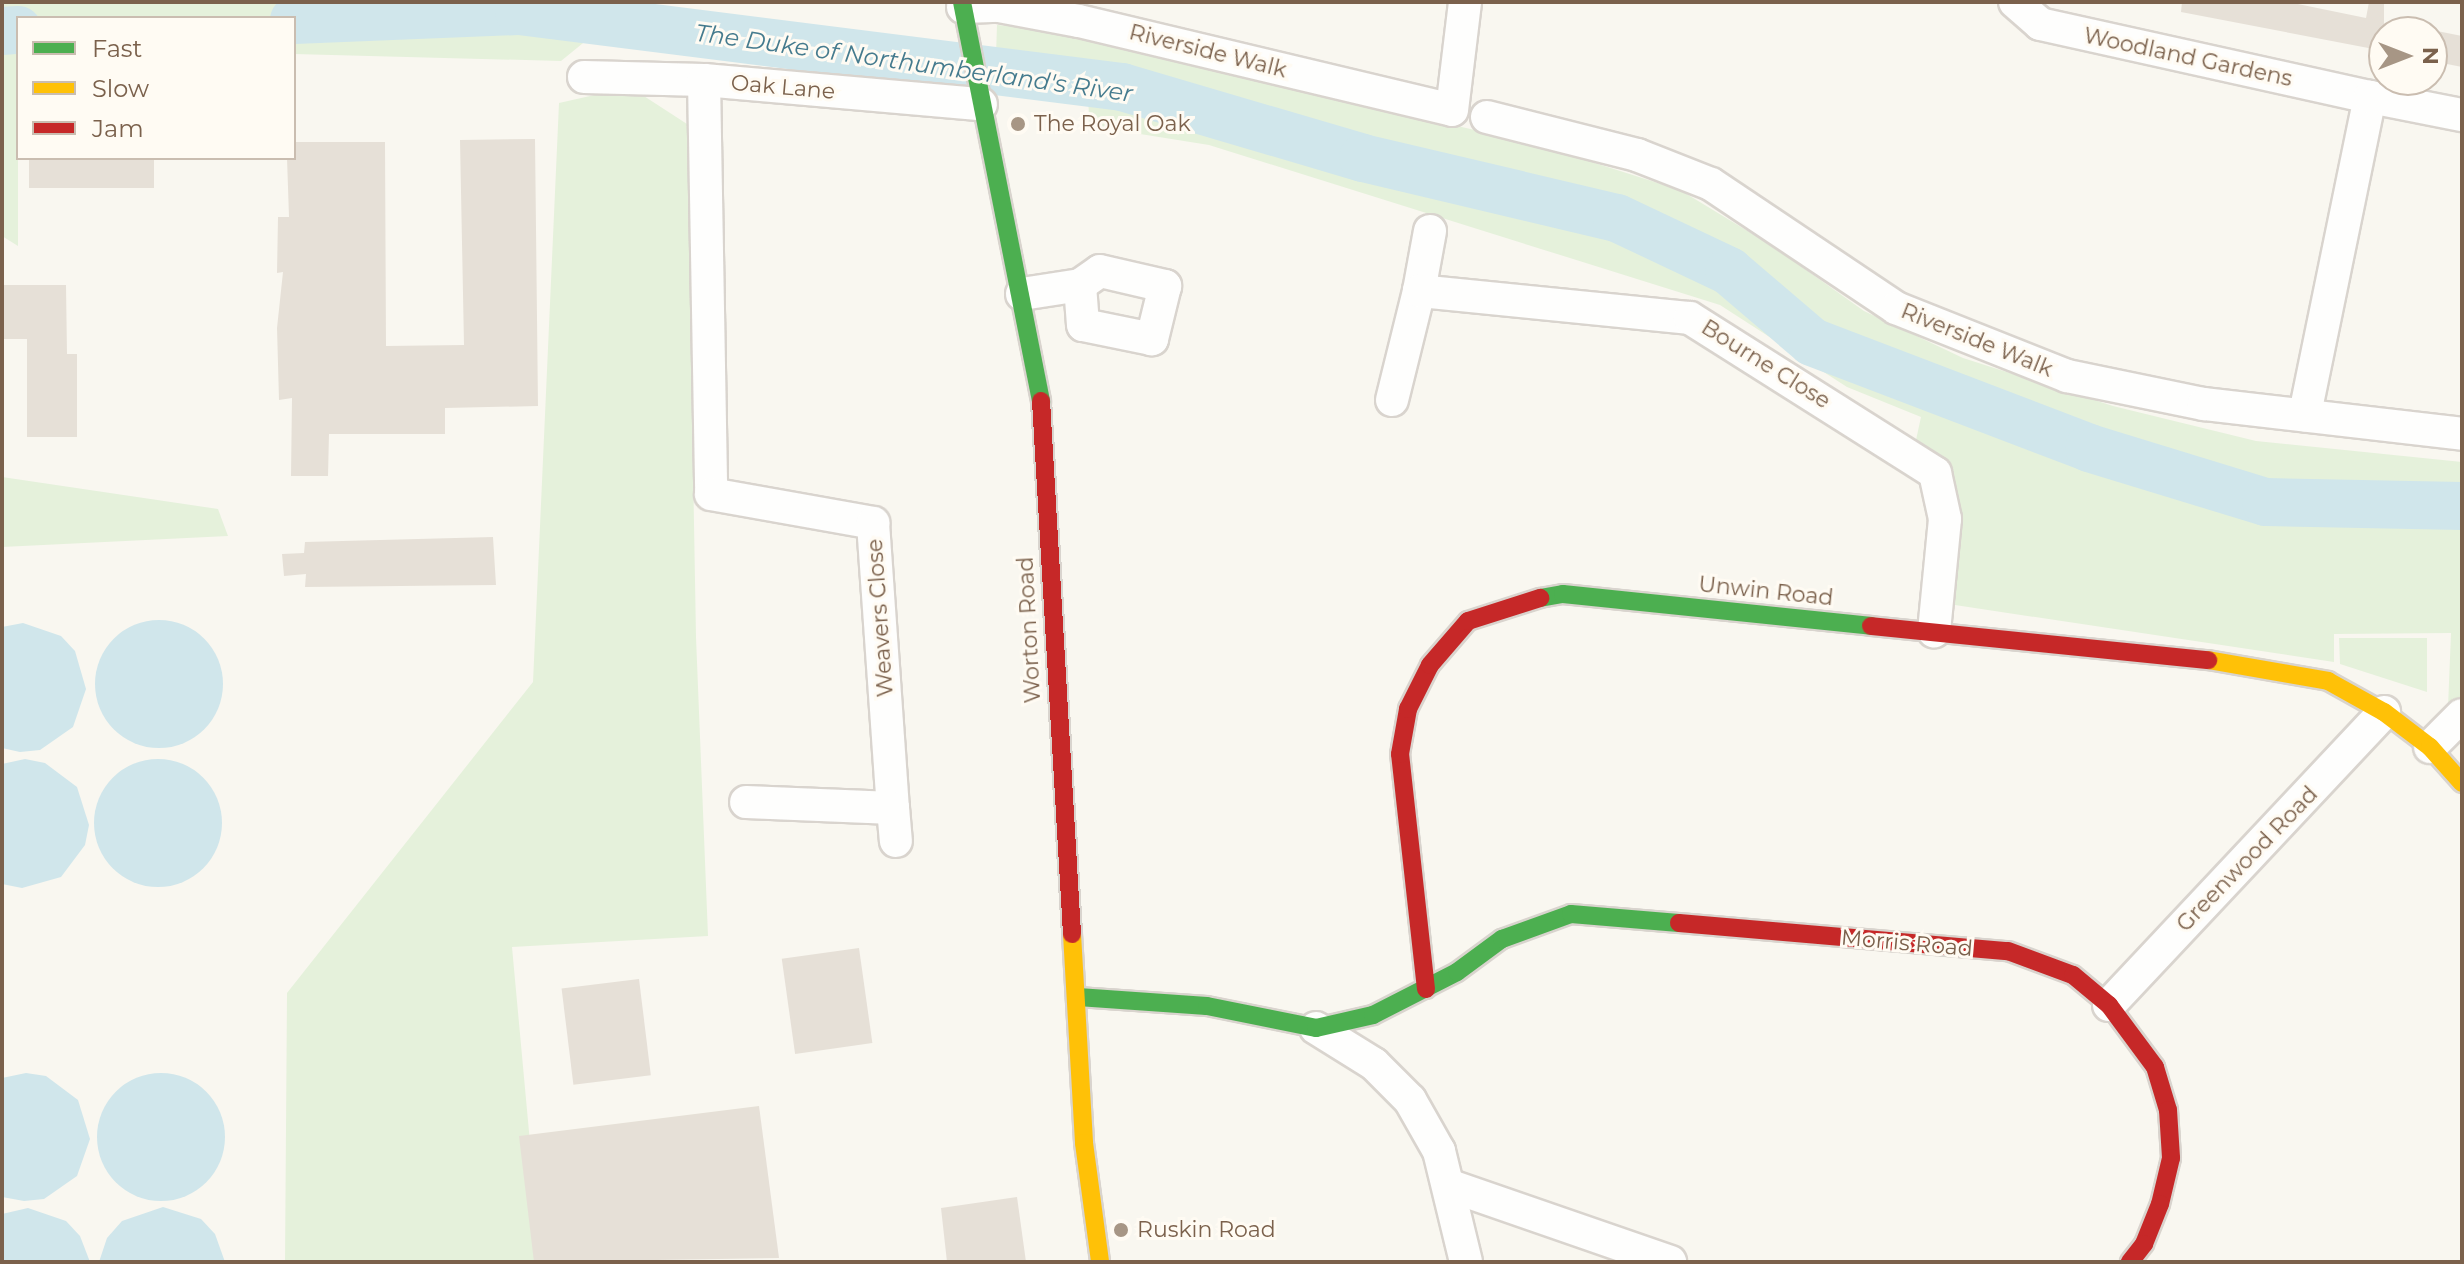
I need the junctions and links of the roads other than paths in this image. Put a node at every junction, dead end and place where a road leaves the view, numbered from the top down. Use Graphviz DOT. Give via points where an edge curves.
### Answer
graph roads {
  1 [pos="1465,2"];
  2 [pos="2015,2"];
  3 [pos="962,4"];
  4 [pos="584,77"];
  5 [pos="704,80"];
  6 [pos="979,95"];
  7 [pos="2370,97"];
  8 [pos="2462,115"];
  9 [pos="1487,117"];
  10 [pos="1430,231"];
  11 [pos="1080,285"];
  12 [pos="1419,291"];
  13 [pos="1022,294"];
  14 [pos="1392,400"];
  15 [pos="2305,415"];
  16 [pos="2462,434"];
  17 [pos="1934,631"];
  18 [pos="2384,712"];
  19 [pos="2462,715"];
  20 [pos="2430,747"];
  21 [pos="2462,783"];
  22 [pos="746,802"];
  23 [pos="893,808"];
  24 [pos="896,841"];
  25 [pos="1426,989"];
  26 [pos="1078,997"];
  27 [pos="2109,1005"];
  28 [pos="1316,1028"];
  29 [pos="1451,1186"];
  30 [pos="1100,1262"];
  31 [pos="1466,1262"];
  32 [pos="1670,1262"];
  33 [pos="2130,1262"];
  1 -- 3 [label="street, Riverside Walk" via="1452,110 1079,21"];
  2 -- 7 [label="street, Woodland Gardens" via="2040,24"];
  3 -- 6 [label="street, Worton Road"];
  4 -- 5 [label="street, Oak Lane"];
  5 -- 6 [label="street, Oak Lane"];
  5 -- 23 [label="street, Weavers Close" via="711,494 873,523"];
  6 -- 13 [label="street, Worton Road"];
  7 -- 8 [label="street, Woodland Gardens"];
  7 -- 15 [label="street"];
  9 -- 15 [label="street, Riverside Walk" via="1637,155 1711,184 1896,308 2067,376 2204,404"];
  10 -- 12 [label="street"];
  11 -- 13 [label="street"];
  12 -- 14 [label="street"];
  12 -- 17 [label="street, Bourne Close" via="1690,318 1935,473 1945,519"];
  13 -- 26 [label="street, Worton Road" via="1040,387 1064,840"];
  15 -- 16 [label="street, Riverside Walk"];
  17 -- 18 [label="street, Unwin Road" via="2252,665 2328,681"];
  17 -- 25 [label="street, Unwin Road" via="1563,594 1515,602 1468,621 1430,665 1408,709 1400,754"];
  18 -- 20 [label="street, Unwin Road"];
  18 -- 27 [label="street, Greenwood Road"];
  19 -- 20 [label="street"];
  20 -- 21 [label="street, Unwin Road"];
  22 -- 23 [label="street"];
  23 -- 24 [label="street"];
  25 -- 27 [label="street, Morris Road" via="1502,939 1571,914 2008,951 2073,975"];
  25 -- 28 [label="street" via="1373,1015"];
  26 -- 28 [label="street" via="1207,1006"];
  26 -- 30 [label="street, Worton Road" via="1084,1143"];
  27 -- 33 [label="street, Morris Road" via="2155,1067 2168,1110 2171,1158 2160,1204 2144,1244"];
  28 -- 29 [label="street" via="1374,1064 1410,1100 1439,1151"];
  29 -- 31 [label="street"];
  29 -- 32 [label="street"];
}
